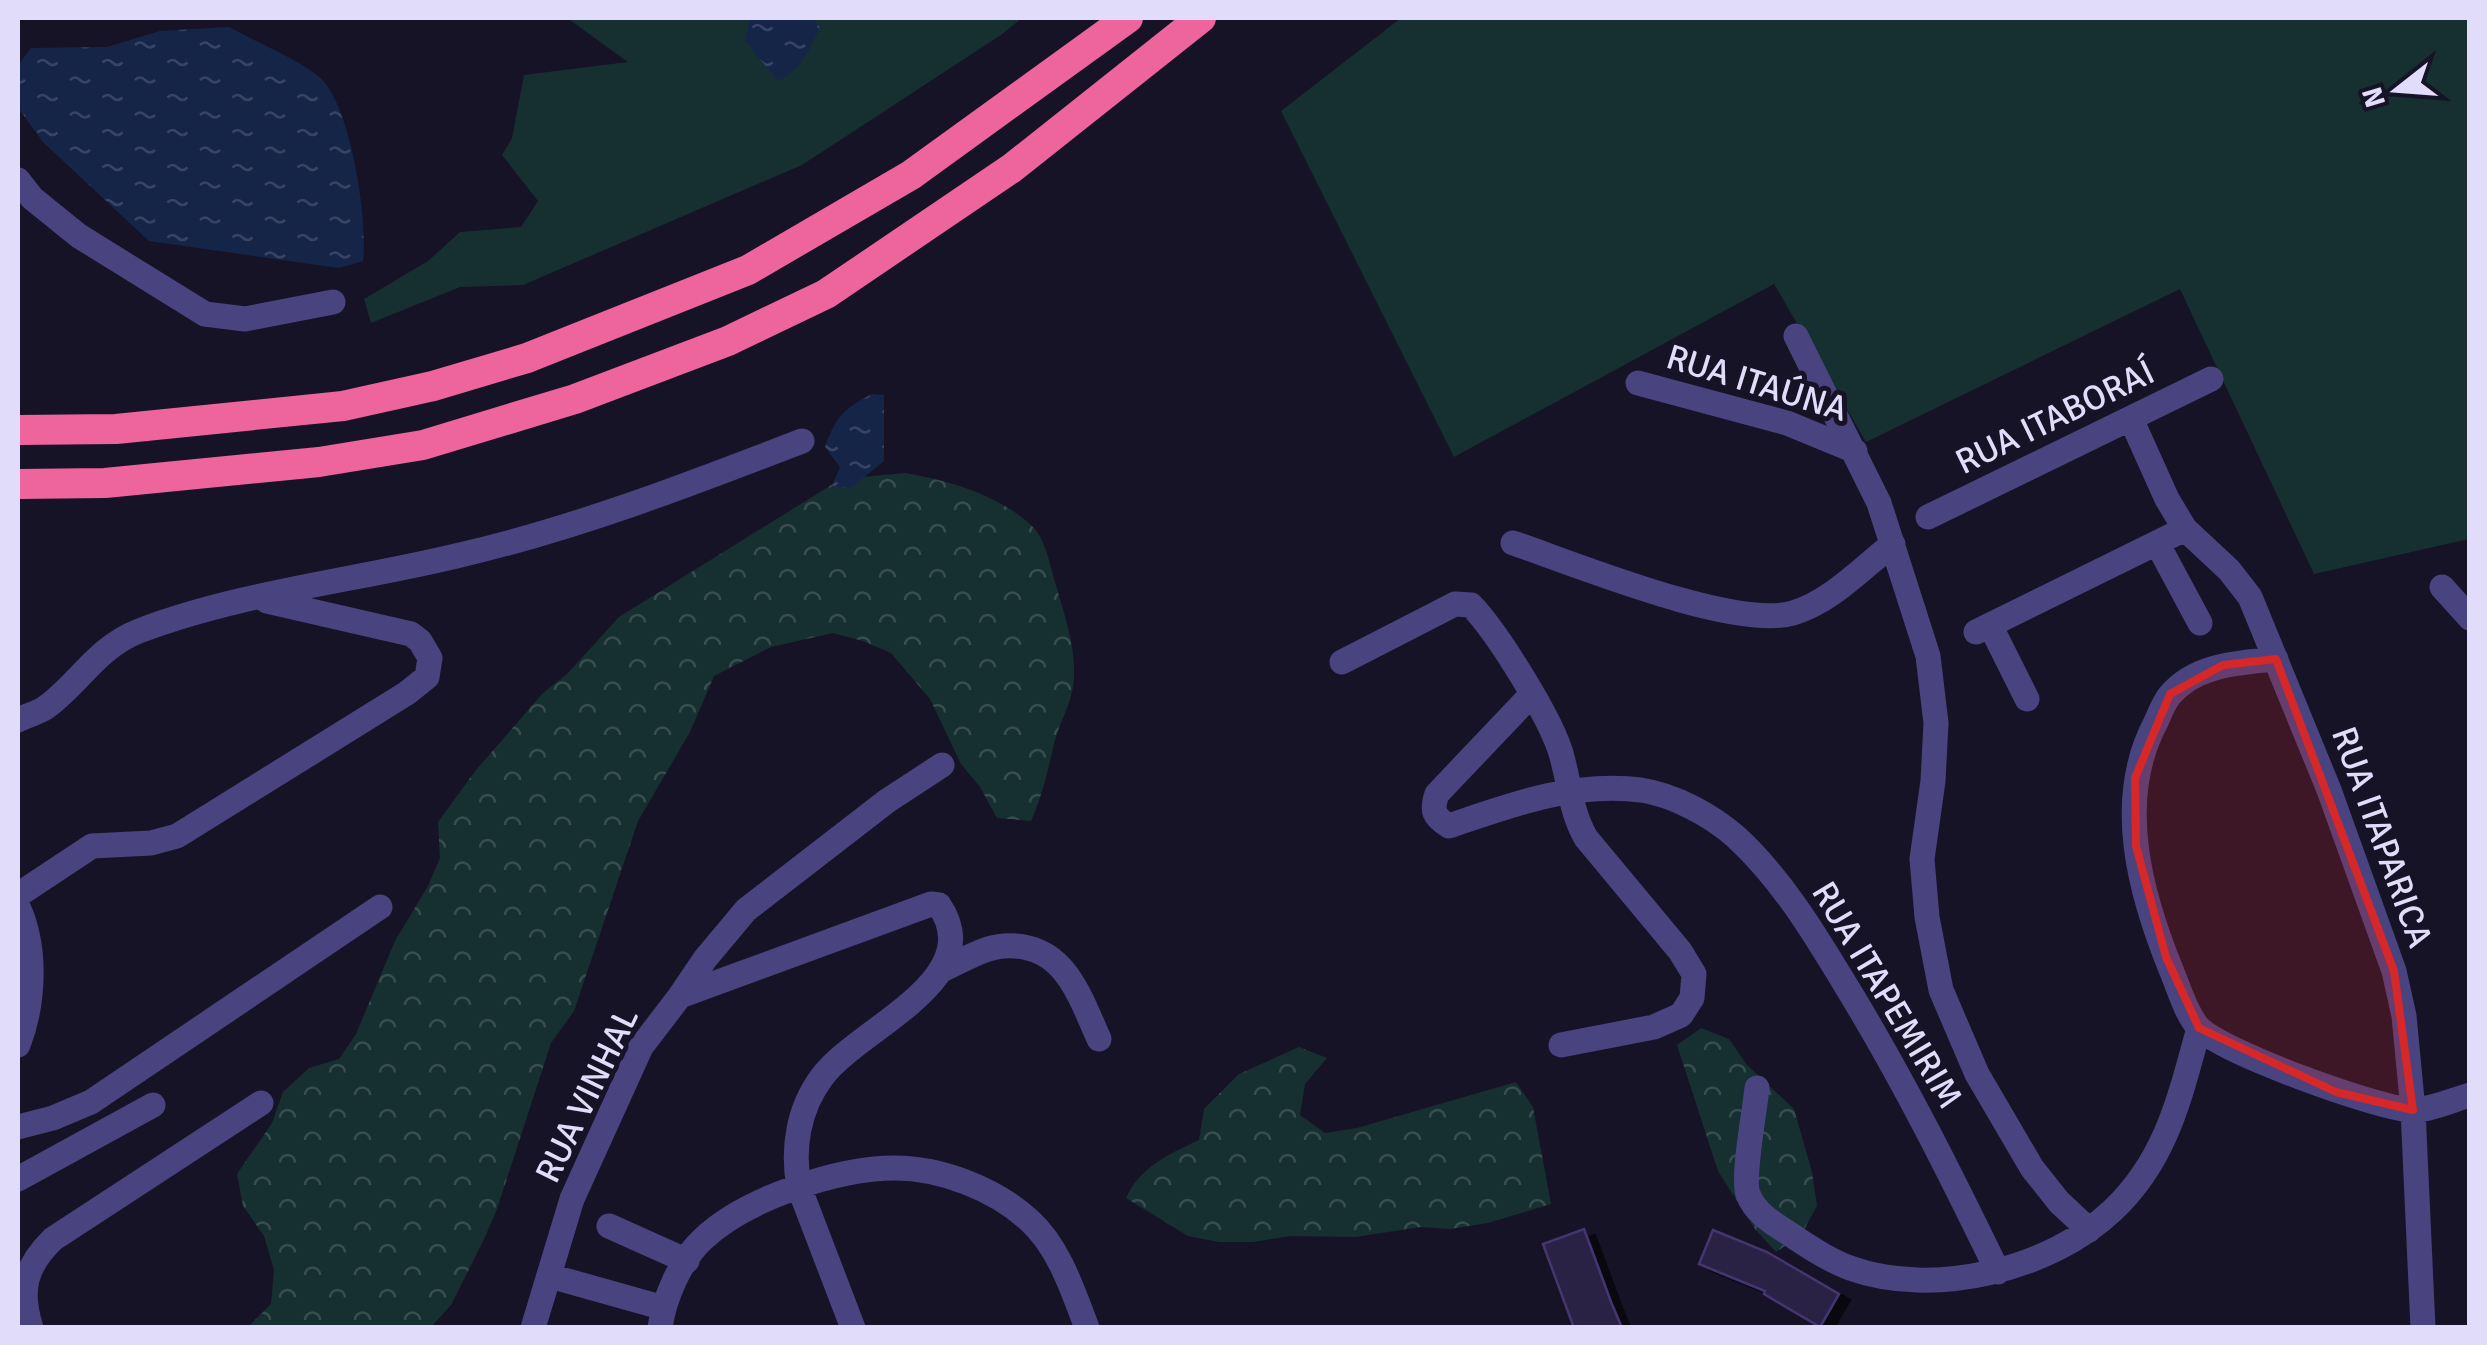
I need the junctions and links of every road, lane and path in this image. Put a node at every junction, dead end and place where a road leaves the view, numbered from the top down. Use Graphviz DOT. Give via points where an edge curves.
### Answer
graph roads {
  1 [pos="1128,18"];
  2 [pos="1201,18"];
  3 [pos="18,180"];
  4 [pos="333,302"];
  5 [pos="1796,336"];
  6 [pos="2212,379"];
  7 [pos="1638,383"];
  8 [pos="2131,419"];
  9 [pos="18,430"];
  10 [pos="802,441"];
  11 [pos="1855,451"];
  12 [pos="18,484"];
  13 [pos="1928,516"];
  14 [pos="2186,529"];
  15 [pos="2157,543"];
  16 [pos="1513,544"];
  17 [pos="1894,544"];
  18 [pos="2442,586"];
  19 [pos="258,599"];
  20 [pos="2470,618"];
  21 [pos="2200,623"];
  22 [pos="2276,659"];
  23 [pos="1342,662"];
  24 [pos="1531,696"];
  25 [pos="2028,700"];
  26 [pos="18,720"];
  27 [pos="942,766"];
  28 [pos="1568,789"];
  29 [pos="18,895"];
  30 [pos="18,907"];
  31 [pos="380,907"];
  32 [pos="944,969"];
  33 [pos="680,996"];
  34 [pos="2199,1028"];
  35 [pos="1100,1039"];
  36 [pos="18,1045"];
  37 [pos="1561,1045"];
  38 [pos="1757,1088"];
  39 [pos="2470,1095"];
  40 [pos="261,1103"];
  41 [pos="153,1105"];
  42 [pos="2413,1110"];
  43 [pos="18,1126"];
  44 [pos="18,1178"];
  45 [pos="800,1187"];
  46 [pos="609,1226"];
  47 [pos="2088,1230"];
  48 [pos="687,1261"];
  49 [pos="1998,1272"];
  50 [pos="550,1276"];
  51 [pos="662,1318"];
  52 [pos="31,1328"];
  53 [pos="533,1328"];
  54 [pos="853,1328"];
  55 [pos="1087,1328"];
  56 [pos="2423,1328"];
  1 -- 9 [label="highway" via="911,175 748,270 527,358 343,406 116,428"];
  2 -- 12 [label="highway" via="1012,168 826,294 728,341 575,399 423,444 319,462"];
  3 -- 4 [label="street" via="79,236 205,314 245,319"];
  5 -- 11 [label="street"];
  6 -- 8 [label="street, RUA ITABORAÍ"];
  7 -- 11 [label="street, RUA ITAÚNA" via="1787,423"];
  8 -- 13 [label="street, RUA ITABORAÍ"];
  8 -- 14 [label="street, RUA ITAPARICA"];
  10 -- 19 [label="street" via="544,534"];
  11 -- 17 [label="street"];
  14 -- 15 [label="street"];
  14 -- 22 [label="street, RUA ITAPARICA" via="2250,597"];
  15 -- 21 [label="street"];
  15 -- 25 [label="street" via="1984,628"];
  16 -- 17 [label="street" via="1692,604 1758,617 1792,614 1821,600"];
  17 -- 47 [label="street" via="1928,656 1936,723 1922,860 1941,990 1977,1074 2032,1168"];
  18 -- 20 [label="street"];
  19 -- 26 [label="street" via="134,632 94,659 45,708"];
  19 -- 29 [label="street" via="410,634 430,658 427,676 177,836 92,846"];
  22 -- 34 [label="street" via="2223,665 2196,674 2170,694 2135,778 2144,890"];
  22 -- 42 [label="street, RUA ITAPARICA" via="2394,971"];
  23 -- 24 [label="street" via="1455,604 1471,605"];
  24 -- 28 [label="street" via="1556,739"];
  24 -- 28 [label="street, RUA ITAPEMIRIM" via="1436,794 1432,808 1449,826"];
  27 -- 33 [label="street" via="746,910"];
  28 -- 37 [label="street" via="1586,838 1694,974 1692,998 1681,1016"];
  28 -- 49 [label="street, RUA ITAPEMIRIM" via="1642,790 1703,812 1736,837 1785,892 1872,1028"];
  30 -- 36 [label="street" via="30,972 29,1018"];
  31 -- 43 [label="street" via="91,1102"];
  32 -- 33 [label="street, RUA VINHAL" via="952,950 944,912 931,904"];
  32 -- 35 [label="street" via="1004,946 1037,951 1060,962"];
  32 -- 45 [label="street" via="822,1078 797,1137"];
  33 -- 50 [label="street, RUA VINHAL" via="641,1046 572,1199"];
  34 -- 42 [label="street" via="2336,1092"];
  34 -- 47 [label="street" via="2161,1149 2114,1209"];
  38 -- 49 [label="street" via="1746,1191 1758,1212 1852,1270 1922,1280"];
  39 -- 42 [label="street"];
  40 -- 52 [label="street" via="53,1238 35,1257 26,1283 23,1303"];
  41 -- 44 [label="street"];
  42 -- 56 [label="street, RUA ITAPARICA"];
  45 -- 48 [label="street" via="736,1214 701,1240"];
  45 -- 54 [label="street"];
  45 -- 55 [label="street" via="896,1168 950,1177 994,1195 1031,1221 1066,1272"];
  46 -- 48 [label="street"];
  47 -- 49 [label="street"];
  48 -- 51 [label="street"];
  50 -- 51 [label="street"];
  50 -- 53 [label="street, RUA VINHAL"];
}
